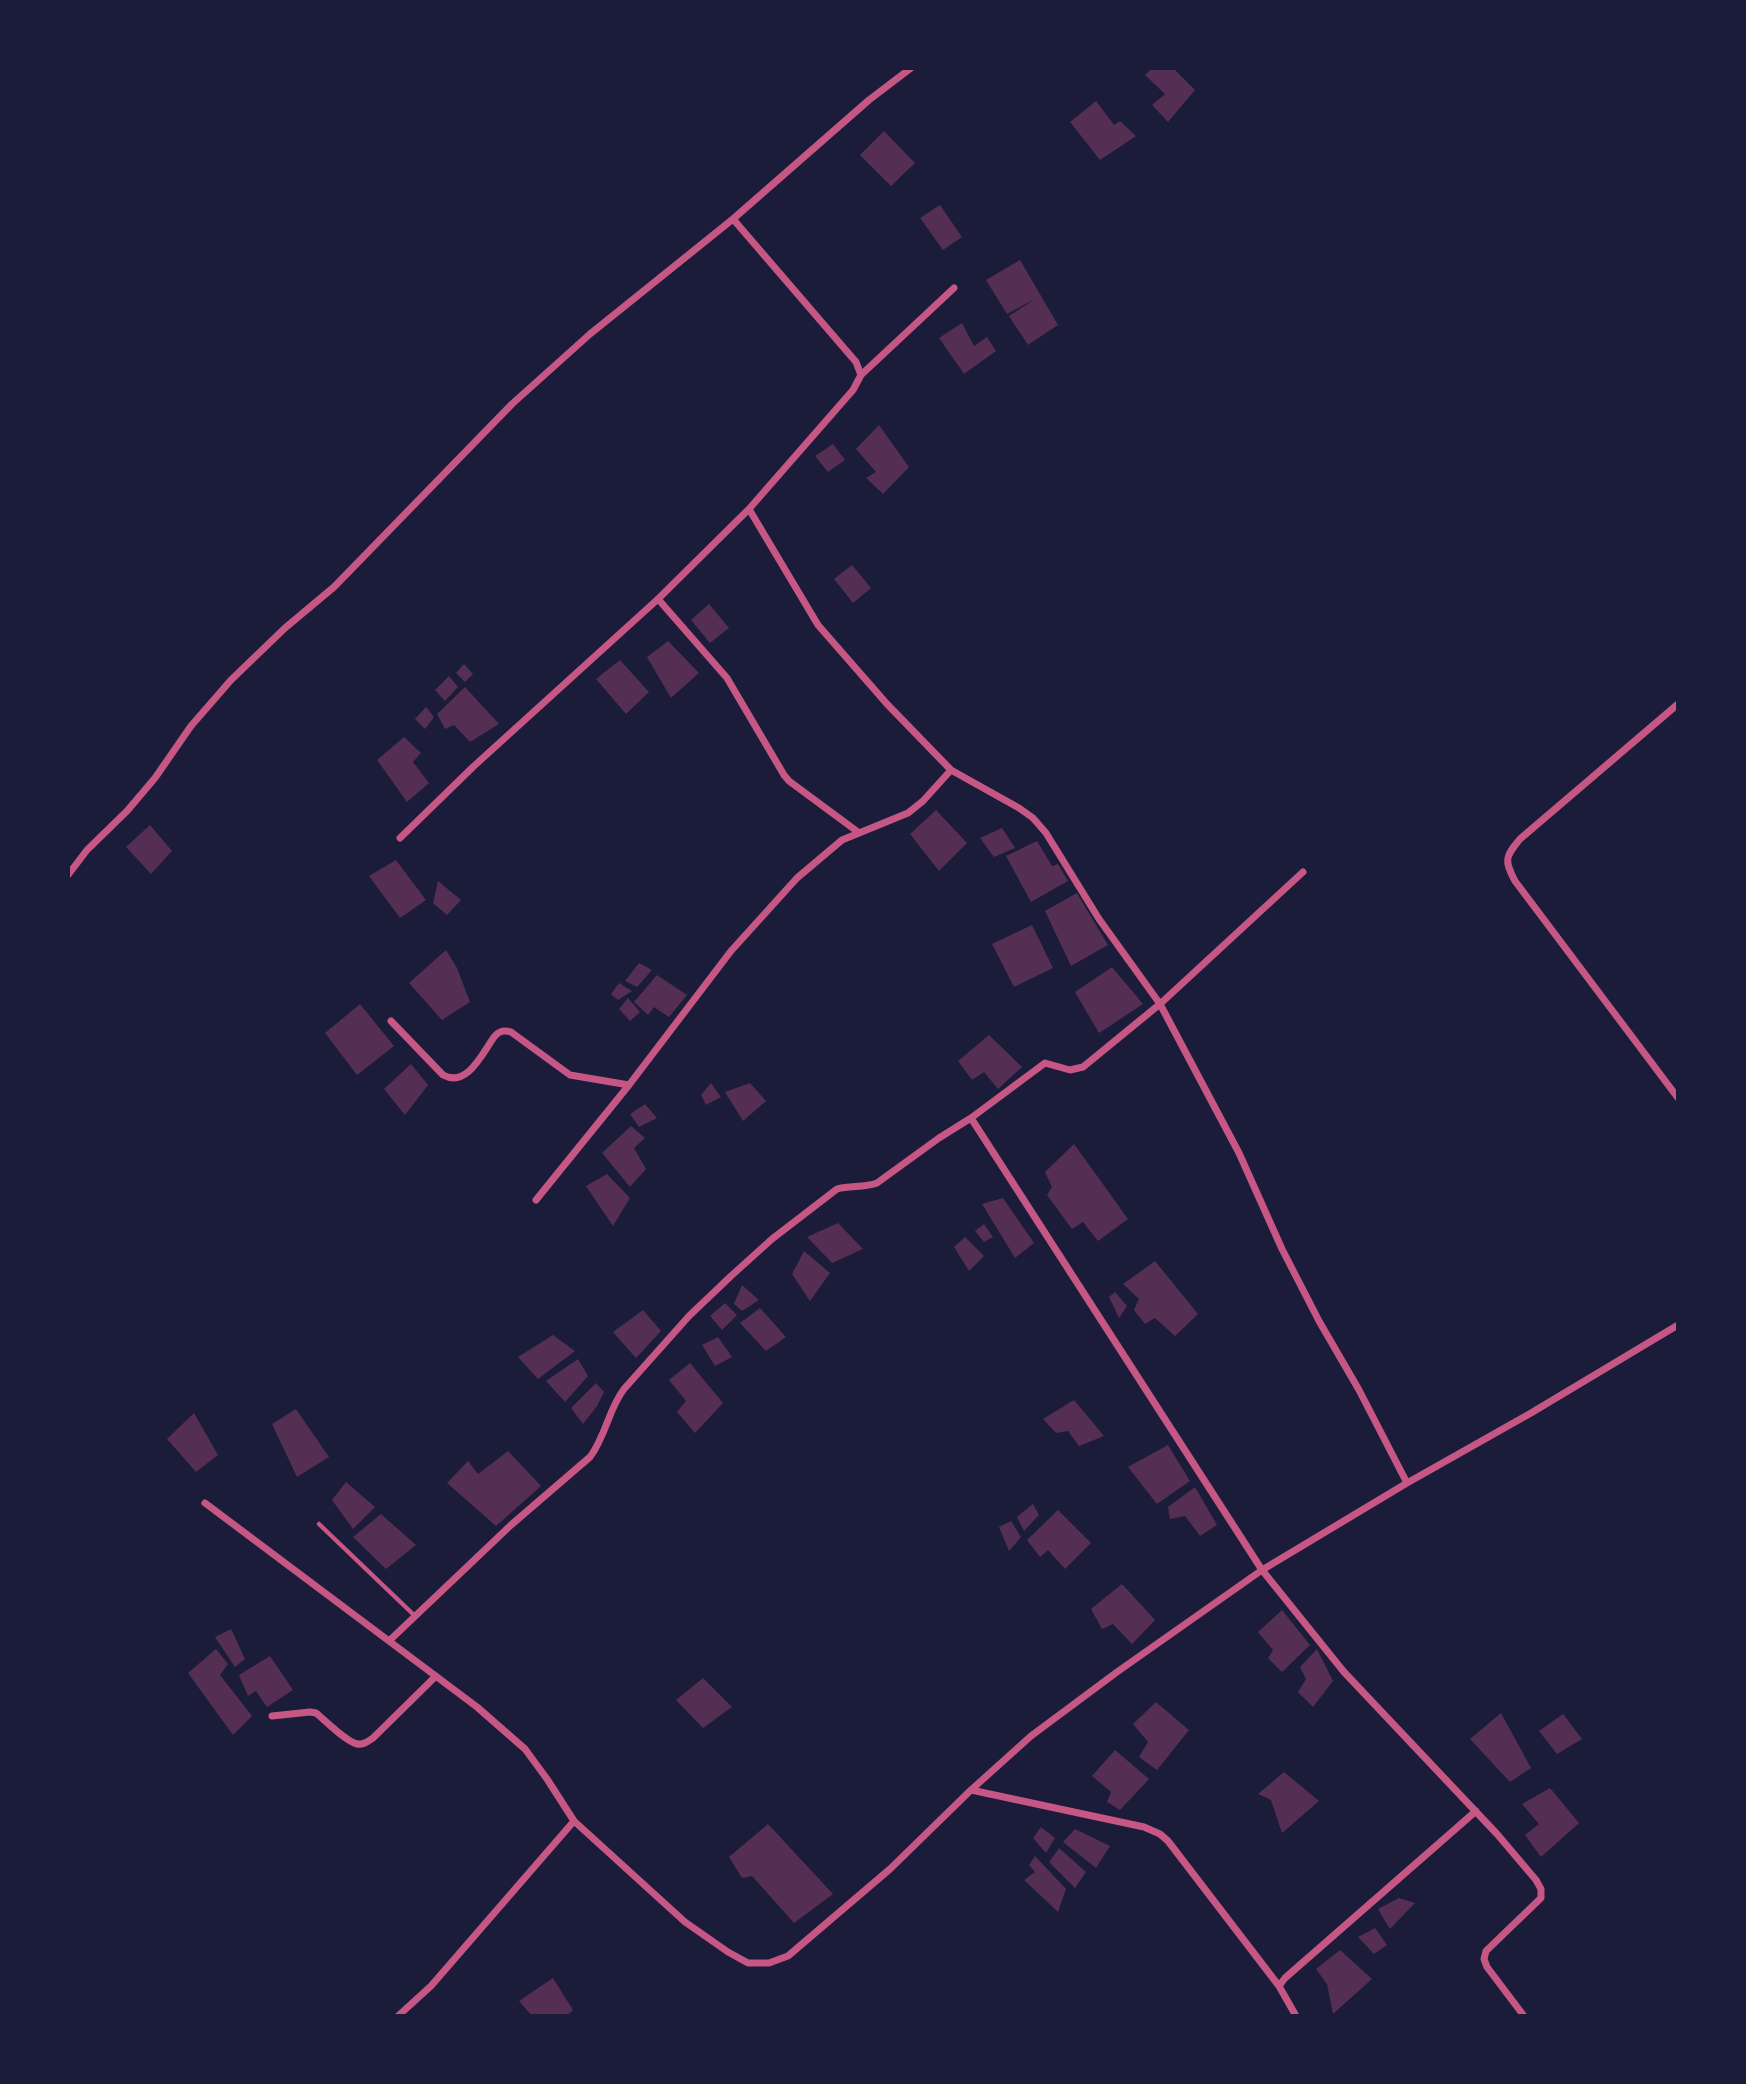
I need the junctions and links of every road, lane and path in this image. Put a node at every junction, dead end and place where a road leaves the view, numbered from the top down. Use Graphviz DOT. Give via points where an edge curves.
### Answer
graph roads {
  1 [pos="911,68"];
  2 [pos="733,219"];
  3 [pos="954,288"];
  4 [pos="861,375"];
  5 [pos="749,509"];
  6 [pos="658,599"];
  7 [pos="1678,704"];
  8 [pos="951,770"];
  9 [pos="858,832"];
  10 [pos="400,838"];
  11 [pos="1303,872"];
  12 [pos="68,875"];
  13 [pos="1160,1004"];
  14 [pos="391,1021"];
  15 [pos="629,1085"];
  16 [pos="1678,1098"];
  17 [pos="971,1118"];
  18 [pos="536,1200"];
  19 [pos="1678,1325"];
  20 [pos="1406,1483"];
  21 [pos="205,1503"];
  22 [pos="319,1524"];
  23 [pos="1262,1570"];
  24 [pos="415,1616"];
  25 [pos="389,1641"];
  26 [pos="436,1676"];
  27 [pos="272,1716"];
  28 [pos="971,1790"];
  29 [pos="1476,1811"];
  30 [pos="574,1821"];
  31 [pos="1279,1986"];
  32 [pos="398,2016"];
  33 [pos="1296,2016"];
  34 [pos="1524,2016"];
  1 -- 2 [label="street"];
  2 -- 4 [label="street" via="856,362"];
  2 -- 12 [label="street" via="590,334 512,404 334,587 231,680 155,778"];
  3 -- 4 [label="street"];
  4 -- 5 [label="street"];
  5 -- 6 [label="street"];
  5 -- 8 [label="street" via="824,634"];
  6 -- 9 [label="street" via="727,678 789,781"];
  6 -- 10 [label="street"];
  7 -- 16 [label="street" via="1520,839 1507,854 1507,866"];
  8 -- 9 [label="street" via="908,813"];
  8 -- 13 [label="street" via="1033,818"];
  9 -- 15 [label="street" via="830,849 789,887 731,951"];
  11 -- 13 [label="street"];
  13 -- 17 [label="street" via="1083,1067 1070,1070 1045,1063"];
  13 -- 20 [label="street"];
  14 -- 15 [label="street" via="450,1079 467,1075 504,1030 570,1075"];
  15 -- 18 [label="street"];
  17 -- 23 [label="street"];
  17 -- 24 [label="street" via="877,1183 837,1189 772,1239 689,1317 624,1389 590,1457"];
  19 -- 20 [label="street"];
  20 -- 23 [label="street"];
  21 -- 25 [label="street"];
  22 -- 24 [label="lane"];
  23 -- 28 [label="street" via="1042,1728"];
  23 -- 29 [label="street" via="1345,1672"];
  24 -- 25 [label="street"];
  25 -- 26 [label="street"];
  26 -- 27 [label="street" via="364,1744 350,1740 316,1713"];
  26 -- 30 [label="street" via="526,1749"];
  28 -- 30 [label="street" via="842,1911 788,1956 769,1963 748,1963 685,1922"];
  28 -- 31 [label="street" via="1160,1834"];
  29 -- 31 [label="street"];
  29 -- 34 [label="street" via="1541,1889 1535,1906 1486,1951 1484,1959"];
  30 -- 32 [label="street" via="431,1986"];
  31 -- 33 [label="street"];
}
